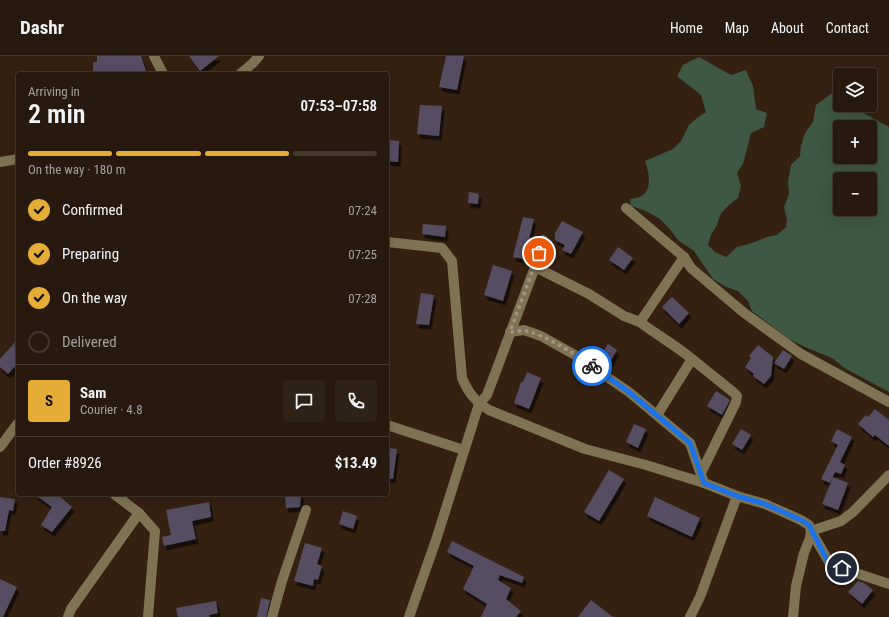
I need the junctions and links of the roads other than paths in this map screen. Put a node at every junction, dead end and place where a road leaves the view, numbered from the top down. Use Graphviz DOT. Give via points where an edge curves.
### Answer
graph roads {
  1 [pos="154,56"];
  2 [pos="259,56"];
  3 [pos="162,72"];
  4 [pos="242,72"];
  5 [pos="16,159"];
  6 [pos="0,162"];
  7 [pos="626,208"];
  8 [pos="543,240"];
  9 [pos="389,242"];
  10 [pos="684,257"];
  11 [pos="535,267"];
  12 [pos="640,322"];
  13 [pos="510,332"];
  14 [pos="692,359"];
  15 [pos="889,402"];
  16 [pos="479,404"];
  17 [pos="657,415"];
  18 [pos="16,426"];
  19 [pos="389,427"];
  20 [pos="0,447"];
  21 [pos="464,450"];
  22 [pos="889,475"];
  23 [pos="702,478"];
  24 [pos="117,496"];
  25 [pos="737,496"];
  26 [pos="306,510"];
  27 [pos="139,513"];
  28 [pos="811,531"];
  29 [pos="889,584"];
  30 [pos="68,617"];
  31 [pos="148,617"];
  32 [pos="272,617"];
  33 [pos="409,617"];
  34 [pos="690,617"];
  35 [pos="793,617"];
  1 -- 3 [label="street"];
  2 -- 4 [label="street"];
  5 -- 6 [label="street"];
  7 -- 10 [label="street"];
  8 -- 11 [label="street"];
  9 -- 16 [label="street" via="442,248 452,261 462,378 468,392"];
  10 -- 12 [label="street"];
  10 -- 15 [label="street" via="691,268 743,312 801,354"];
  11 -- 12 [label="street" via="589,294 624,316"];
  11 -- 13 [label="street"];
  12 -- 14 [label="street"];
  13 -- 16 [label="street" via="487,395"];
  13 -- 17 [label="street" via="524,330 575,355 629,392"];
  14 -- 17 [label="street"];
  14 -- 23 [label="street" via="737,396"];
  16 -- 21 [label="street"];
  16 -- 23 [label="street" via="585,449"];
  17 -- 23 [label="street" via="690,443"];
  18 -- 20 [label="street"];
  19 -- 21 [label="street"];
  21 -- 33 [label="street"];
  22 -- 28 [label="street" via="841,521"];
  23 -- 25 [label="street"];
  24 -- 27 [label="street"];
  25 -- 28 [label="street" via="765,504 801,520 809,525"];
  25 -- 34 [label="street" via="700,597"];
  26 -- 32 [label="street"];
  27 -- 30 [label="street" via="71,609"];
  27 -- 31 [label="street" via="155,531"];
  28 -- 29 [label="street" via="828,562"];
  28 -- 35 [label="street" via="796,586"];
}
